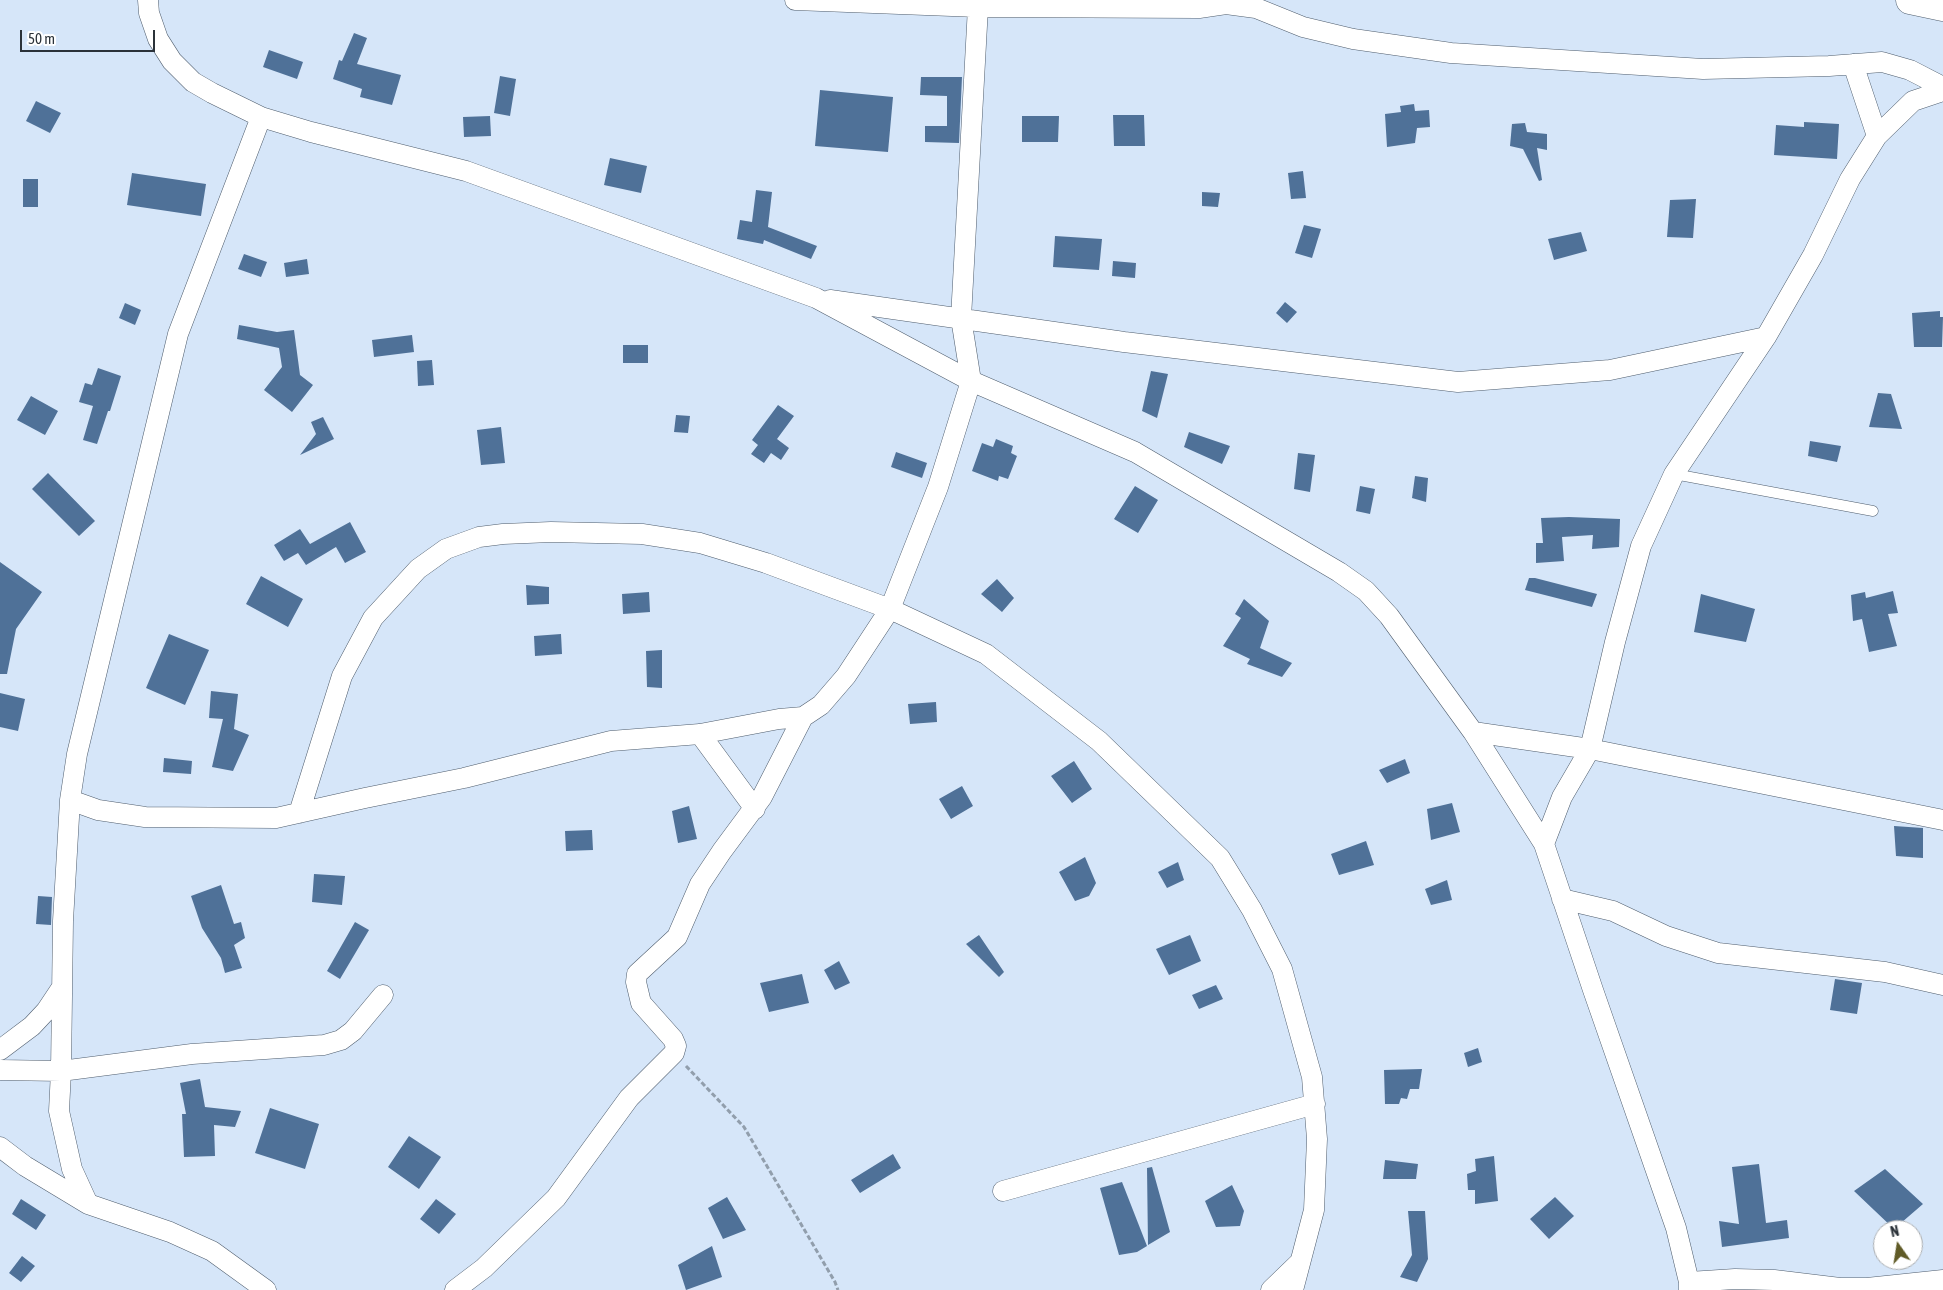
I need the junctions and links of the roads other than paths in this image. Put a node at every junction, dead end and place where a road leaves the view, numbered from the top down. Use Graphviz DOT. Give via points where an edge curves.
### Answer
graph roads {
  1 [pos="148,0"];
  2 [pos="795,0"];
  3 [pos="1910,0"];
  4 [pos="978,7"];
  5 [pos="1943,7"];
  6 [pos="1853,64"];
  7 [pos="1943,89"];
  8 [pos="261,117"];
  9 [pos="1877,136"];
  10 [pos="816,298"];
  11 [pos="961,318"];
  12 [pos="1766,337"];
  13 [pos="971,381"];
  14 [pos="1674,474"];
  15 [pos="1873,512"];
  16 [pos="890,609"];
  17 [pos="803,717"];
  18 [pos="1472,732"];
  19 [pos="700,734"];
  20 [pos="1590,749"];
  21 [pos="70,800"];
  22 [pos="755,809"];
  23 [pos="299,813"];
  24 [pos="1943,820"];
  25 [pos="1544,844"];
  26 [pos="1562,899"];
  27 [pos="1943,985"];
  28 [pos="62,987"];
  29 [pos="383,995"];
  30 [pos="0,1050"];
  31 [pos="0,1070"];
  32 [pos="61,1071"];
  33 [pos="1315,1104"];
  34 [pos="0,1147"];
  35 [pos="1003,1191"];
  36 [pos="88,1204"];
  37 [pos="1301,1261"];
  38 [pos="1943,1280"];
  39 [pos="1769,1285"];
  40 [pos="1689,1286"];
  41 [pos="266,1290"];
  42 [pos="455,1290"];
  43 [pos="1271,1290"];
  44 [pos="1293,1290"];
  1 -- 8 [label="street" via="158,39 172,61 193,82"];
  2 -- 4 [label="street"];
  3 -- 5 [label="main road"];
  4 -- 6 [label="street" via="1199,8 1226,4 1256,8 1303,27 1353,39 1451,53 1703,68"];
  4 -- 11 [label="street"];
  6 -- 7 [label="street" via="1882,62 1910,70"];
  6 -- 9 [label="street"];
  7 -- 9 [label="street" via="1913,101"];
  8 -- 10 [label="street" via="466,171"];
  8 -- 21 [label="street" via="178,334 77,754"];
  9 -- 12 [label="street" via="1850,179 1813,255"];
  10 -- 11 [label="street"];
  10 -- 13 [label="street"];
  11 -- 12 [label="street" via="1124,342 1458,382 1610,370"];
  11 -- 13 [label="street"];
  12 -- 14 [label="street"];
  13 -- 16 [label="street" via="938,487"];
  13 -- 18 [label="street" via="1135,452 1366,591 1390,616"];
  14 -- 15 [label="lane"];
  14 -- 20 [label="street" via="1641,546 1614,642"];
  16 -- 17 [label="street" via="846,676 820,705"];
  16 -- 23 [label="street" via="766,563 700,543 642,534 542,533 479,537 446,549 418,569 373,618 342,676"];
  16 -- 33 [label="street" via="986,654 1100,741 1220,858 1252,910 1282,969 1312,1077"];
  17 -- 19 [label="street"];
  17 -- 22 [label="street"];
  18 -- 20 [label="street"];
  18 -- 25 [label="street"];
  19 -- 22 [label="street"];
  19 -- 23 [label="street" via="611,741 464,778"];
  20 -- 24 [label="street"];
  20 -- 25 [label="street" via="1562,797"];
  21 -- 23 [label="street" via="98,810 145,816 260,819"];
  21 -- 28 [label="street" via="62,921"];
  22 -- 42 [label="street" via="700,884 677,937 637,974 641,1003 673,1039 674,1053 629,1098 556,1198 491,1261"];
  25 -- 26 [label="street"];
  26 -- 27 [label="street" via="1614,911 1666,936 1718,953 1885,972"];
  26 -- 40 [label="street" via="1676,1228"];
  28 -- 30 [label="street" via="32,1026"];
  28 -- 32 [label="street"];
  29 -- 32 [label="street" via="353,1031 341,1040 324,1045 192,1054"];
  31 -- 32 [label="street"];
  32 -- 36 [label="street" via="59,1111 62,1126 72,1169"];
  33 -- 35 [label="street"];
  33 -- 37 [label="street" via="1314,1210"];
  34 -- 36 [label="street"];
  36 -- 41 [label="street" via="212,1250"];
  37 -- 43 [label="street"];
  37 -- 44 [label="street"];
  38 -- 39 [label="street" via="1867,1288"];
  39 -- 40 [label="street" via="1734,1279"];
}
